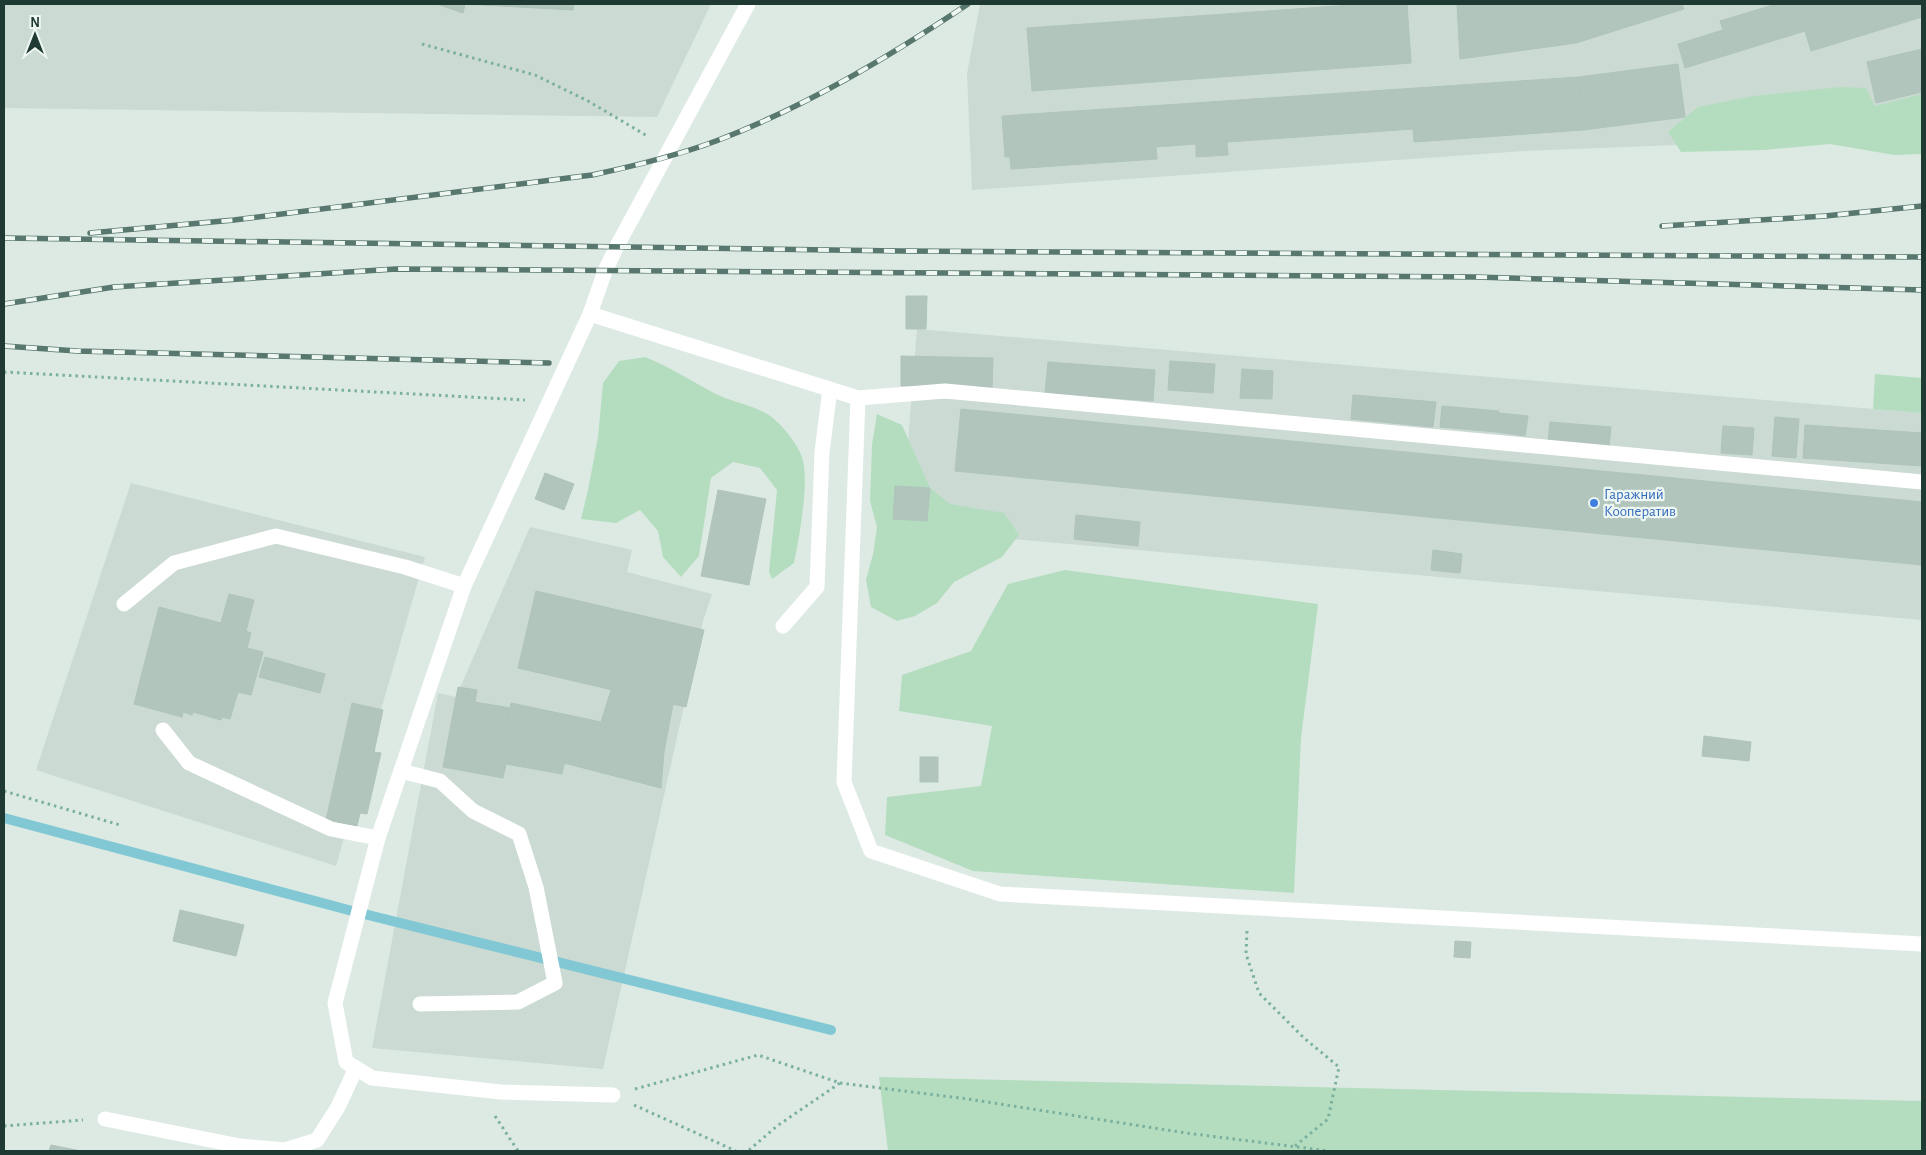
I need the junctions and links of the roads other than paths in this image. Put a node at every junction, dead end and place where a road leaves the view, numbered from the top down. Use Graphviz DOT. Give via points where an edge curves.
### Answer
graph roads {
  1 [pos="748,4"];
  2 [pos="590,314"];
  3 [pos="830,389"];
  4 [pos="858,398"];
  5 [pos="1922,482"];
  6 [pos="464,586"];
  7 [pos="124,604"];
  8 [pos="783,626"];
  9 [pos="164,730"];
  10 [pos="401,771"];
  11 [pos="378,838"];
  12 [pos="1922,944"];
  13 [pos="420,1004"];
  14 [pos="356,1068"];
  15 [pos="613,1095"];
  16 [pos="105,1119"];
  1 -- 2 [label="street" via="609,262"];
  2 -- 3 [label="street"];
  2 -- 6 [label="street"];
  3 -- 4 [label="street"];
  3 -- 8 [label="street" via="822,452 817,587"];
  4 -- 5 [label="street" via="945,391"];
  4 -- 12 [label="street" via="844,782 871,851 1000,894"];
  6 -- 7 [label="street" via="405,567 276,536 174,563"];
  6 -- 10 [label="street"];
  9 -- 11 [label="street" via="189,763 332,829"];
  10 -- 11 [label="street"];
  10 -- 13 [label="street" via="440,782 473,811 519,834 536,887 554,983 518,1002"];
  11 -- 14 [label="street" via="335,1003 346,1062"];
  14 -- 15 [label="street" via="372,1078 486,1090"];
  14 -- 16 [label="street" via="338,1107 317,1140 285,1150 240,1146"];
}
